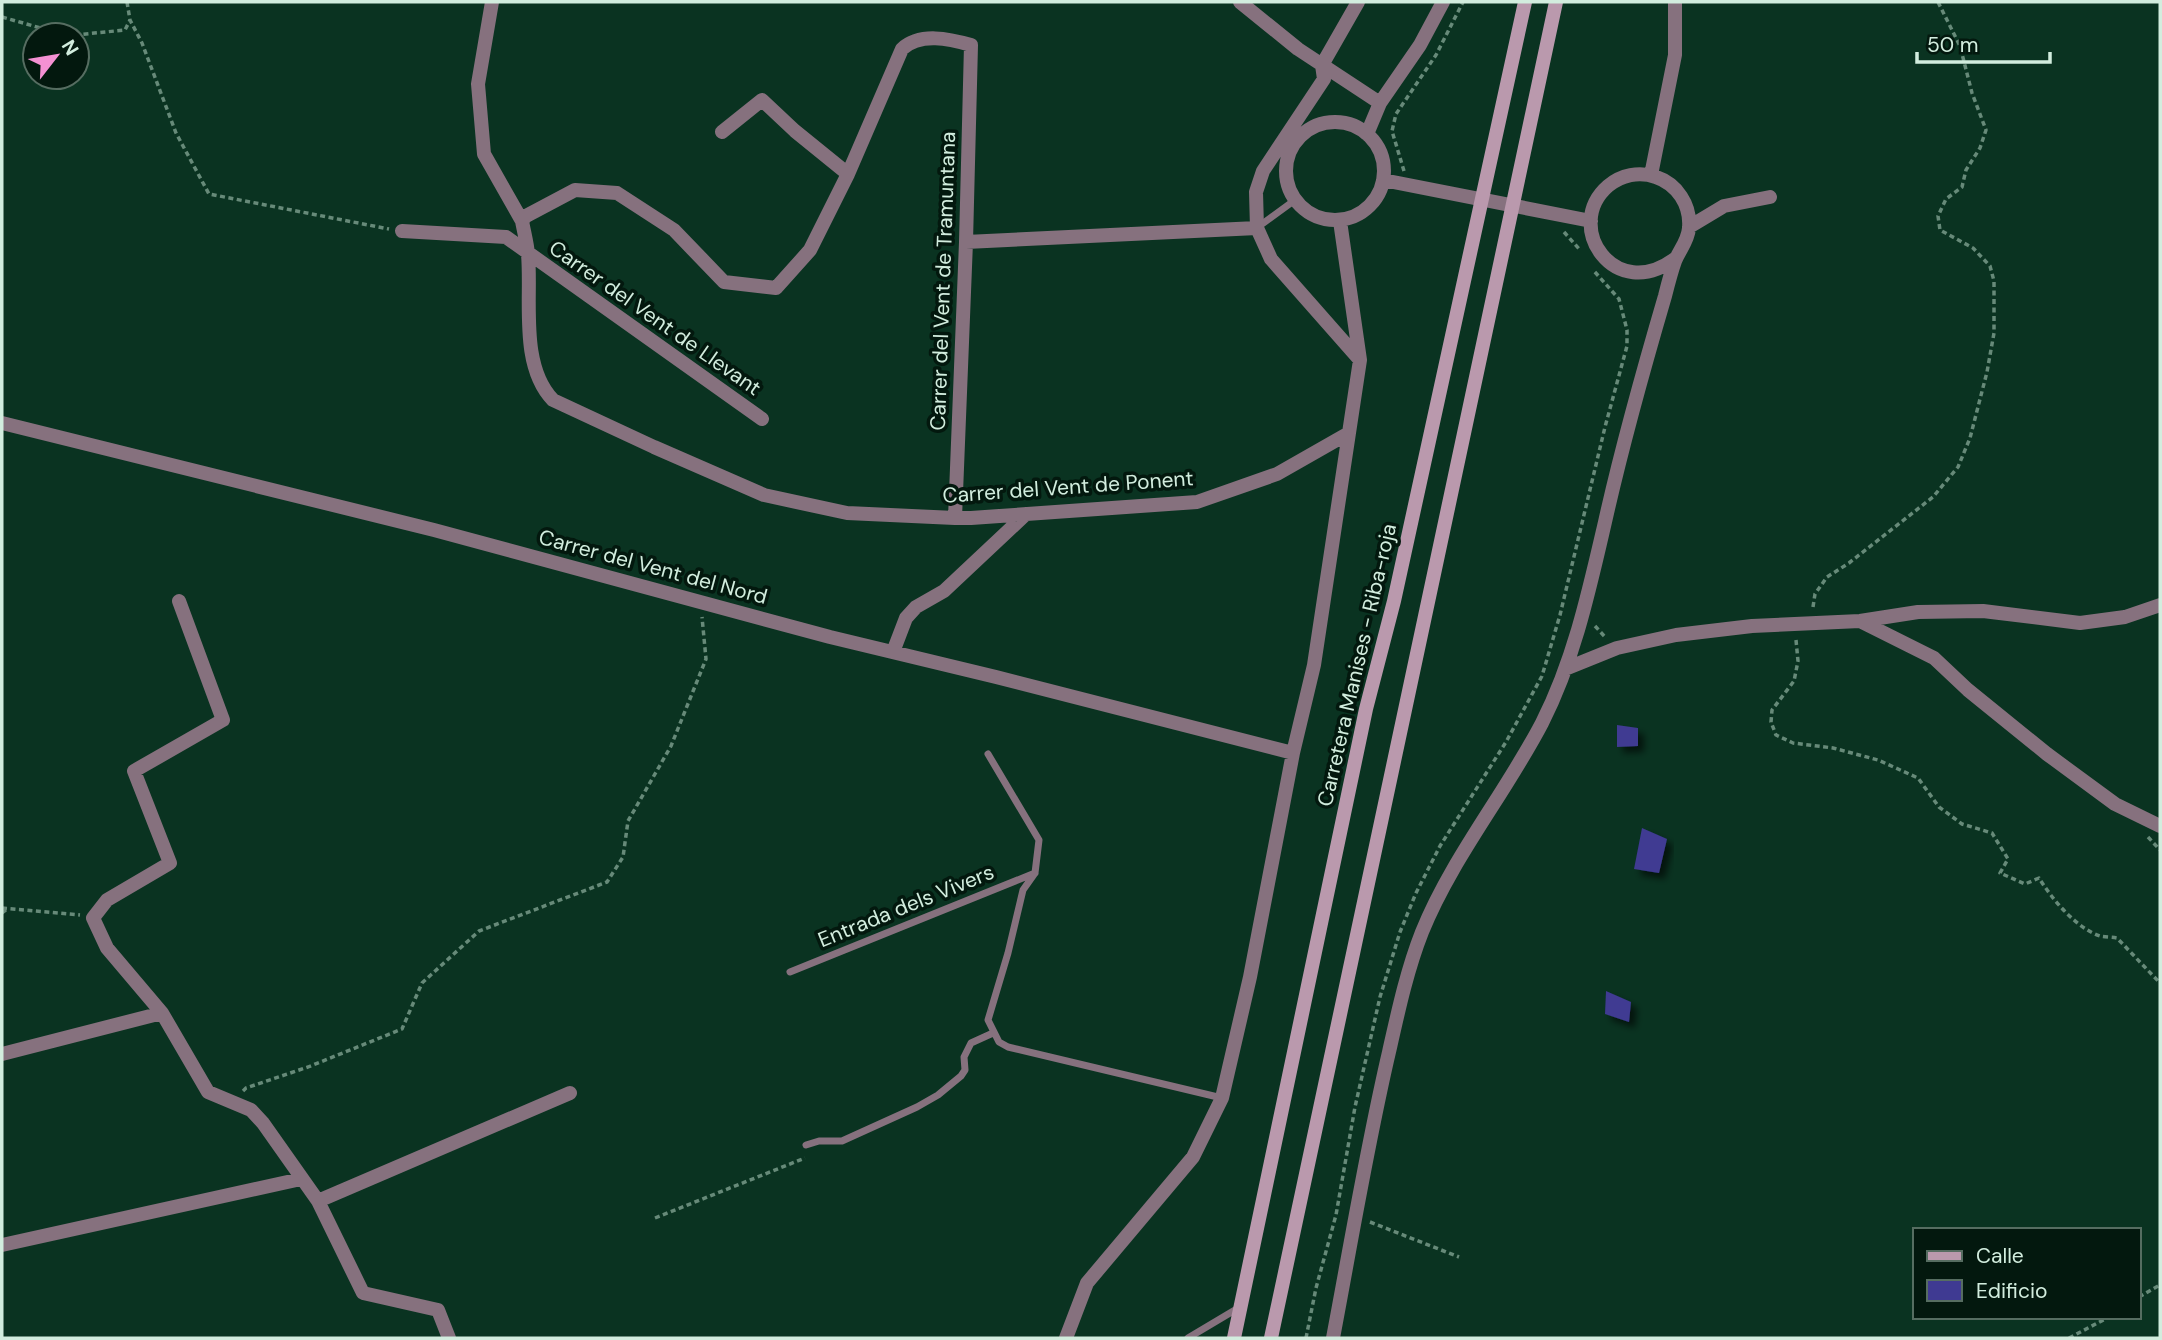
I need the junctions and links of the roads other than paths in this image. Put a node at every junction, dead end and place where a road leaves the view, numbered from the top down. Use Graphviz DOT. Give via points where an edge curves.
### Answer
graph roads {
  1 [pos="492,2"];
  2 [pos="1240,2"];
  3 [pos="1358,2"];
  4 [pos="1443,2"];
  5 [pos="1525,2"];
  6 [pos="1556,2"];
  7 [pos="1675,2"];
  8 [pos="1322,65"];
  9 [pos="1380,103"];
  10 [pos="722,132"];
  11 [pos="1367,134"];
  12 [pos="848,173"];
  13 [pos="1651,175"];
  14 [pos="1383,180"];
  15 [pos="1770,197"];
  16 [pos="1294,200"];
  17 [pos="1340,221"];
  18 [pos="1591,221"];
  19 [pos="522,222"];
  20 [pos="1257,228"];
  21 [pos="1689,228"];
  22 [pos="402,231"];
  23 [pos="967,242"];
  24 [pos="528,253"];
  25 [pos="1676,258"];
  26 [pos="1360,360"];
  27 [pos="762,419"];
  28 [pos="2,423"];
  29 [pos="1349,433"];
  30 [pos="1026,514"];
  31 [pos="954,518"];
  32 [pos="179,601"];
  33 [pos="2160,605"];
  34 [pos="1860,621"];
  35 [pos="893,652"];
  36 [pos="1565,669"];
  37 [pos="1293,753"];
  38 [pos="988,754"];
  39 [pos="2160,826"];
  40 [pos="1035,873"];
  41 [pos="790,972"];
  42 [pos="162,1013"];
  43 [pos="993,1033"];
  44 [pos="2,1054"];
  45 [pos="570,1093"];
  46 [pos="1222,1098"];
  47 [pos="806,1145"];
  48 [pos="301,1179"];
  49 [pos="318,1201"];
  50 [pos="2,1245"];
  51 [pos="1240,1307"];
  52 [pos="449,1338"];
  53 [pos="1066,1338"];
  54 [pos="1188,1338"];
  55 [pos="1234,1338"];
  56 [pos="1271,1338"];
  57 [pos="1333,1338"];
  1 -- 19 [label="street, Carrer del Vent de Llevant" via="478,84 484,154"];
  2 -- 8 [label="street"];
  3 -- 8 [label="street"];
  4 -- 9 [label="street"];
  5 -- 51 [label="main road, Carretera Manises - Riba-roja" via="1397,590 1363,722"];
  6 -- 56 [label="main road"];
  7 -- 13 [label="street" via="1675,55"];
  8 -- 9 [label="street"];
  8 -- 20 [label="street" via="1324,79 1263,171 1256,192"];
  9 -- 11 [label="street"];
  10 -- 12 [label="street" via="762,100"];
  11 -- 14 [label="street" via="1383,163"];
  11 -- 16 [label="street" via="1334,122 1316,125 1301,135 1285,166"];
  12 -- 19 [label="street" via="810,250 776,288 724,282 674,230 617,193 575,190"];
  12 -- 23 [label="street, Carrer del Vent de Tramuntana" via="902,49 923,39 971,46"];
  13 -- 18 [label="street" via="1629,175 1610,184 1596,201"];
  13 -- 21 [label="street" via="1664,180 1684,200"];
  14 -- 17 [label="street" via="1369,208"];
  14 -- 18 [label="street"];
  15 -- 21 [label="street" via="1724,206"];
  16 -- 17 [label="street" via="1312,216"];
  16 -- 20 [label="lane"];
  17 -- 26 [label="street"];
  18 -- 25 [label="street" via="1600,253 1626,271 1650,272"];
  19 -- 24 [label="street, Carrer del Vent de Llevant"];
  20 -- 23 [label="street"];
  20 -- 26 [label="street" via="1271,259"];
  21 -- 25 [label="street" via="1686,244"];
  22 -- 24 [label="street" via="506,237"];
  23 -- 31 [label="street, Carrer del Vent de Tramuntana"];
  24 -- 27 [label="street, Carrer del Vent de Llevant"];
  24 -- 31 [label="street, Carrer del Vent de Ponent" via="532,358 543,390 553,400 764,495 846,513"];
  25 -- 36 [label="street" via="1625,433 1582,620"];
  26 -- 29 [label="street"];
  28 -- 35 [label="street, Carrer del Vent del Nord" via="434,530"];
  29 -- 30 [label="street, Carrer del Vent de Ponent" via="1277,474 1197,502"];
  29 -- 37 [label="street" via="1314,665"];
  30 -- 31 [label="street, Carrer del Vent de Ponent"];
  30 -- 35 [label="street" via="944,591 916,607 906,618"];
  32 -- 42 [label="street" via="223,720 134,771 170,863 107,901 93,918 107,948"];
  33 -- 34 [label="street" via="2125,617 2080,623 1983,611 1918,612"];
  34 -- 36 [label="street" via="1676,635 1617,648"];
  34 -- 39 [label="street" via="1934,658 2047,754 2115,804"];
  35 -- 37 [label="street, Carrer del Vent del Nord"];
  36 -- 57 [label="street" via="1542,723 1434,902 1420,938 1379,1096"];
  37 -- 46 [label="street"];
  38 -- 40 [label="lane" via="1039,840"];
  40 -- 41 [label="lane, Entrada dels Vivers"];
  40 -- 43 [label="lane" via="1023,890 988,1020"];
  42 -- 44 [label="street"];
  42 -- 48 [label="street" via="208,1092 251,1110"];
  43 -- 46 [label="lane" via="1008,1047"];
  43 -- 47 [label="lane" via="971,1043 964,1057 965,1070 938,1095 842,1141"];
  45 -- 49 [label="street"];
  46 -- 53 [label="street" via="1194,1157 1087,1283"];
  48 -- 49 [label="street"];
  48 -- 50 [label="street"];
  49 -- 52 [label="street" via="363,1293 438,1310"];
  51 -- 54 [label="lane"];
  51 -- 55 [label="main road, Carretera Manises - Riba-roja"];
}
